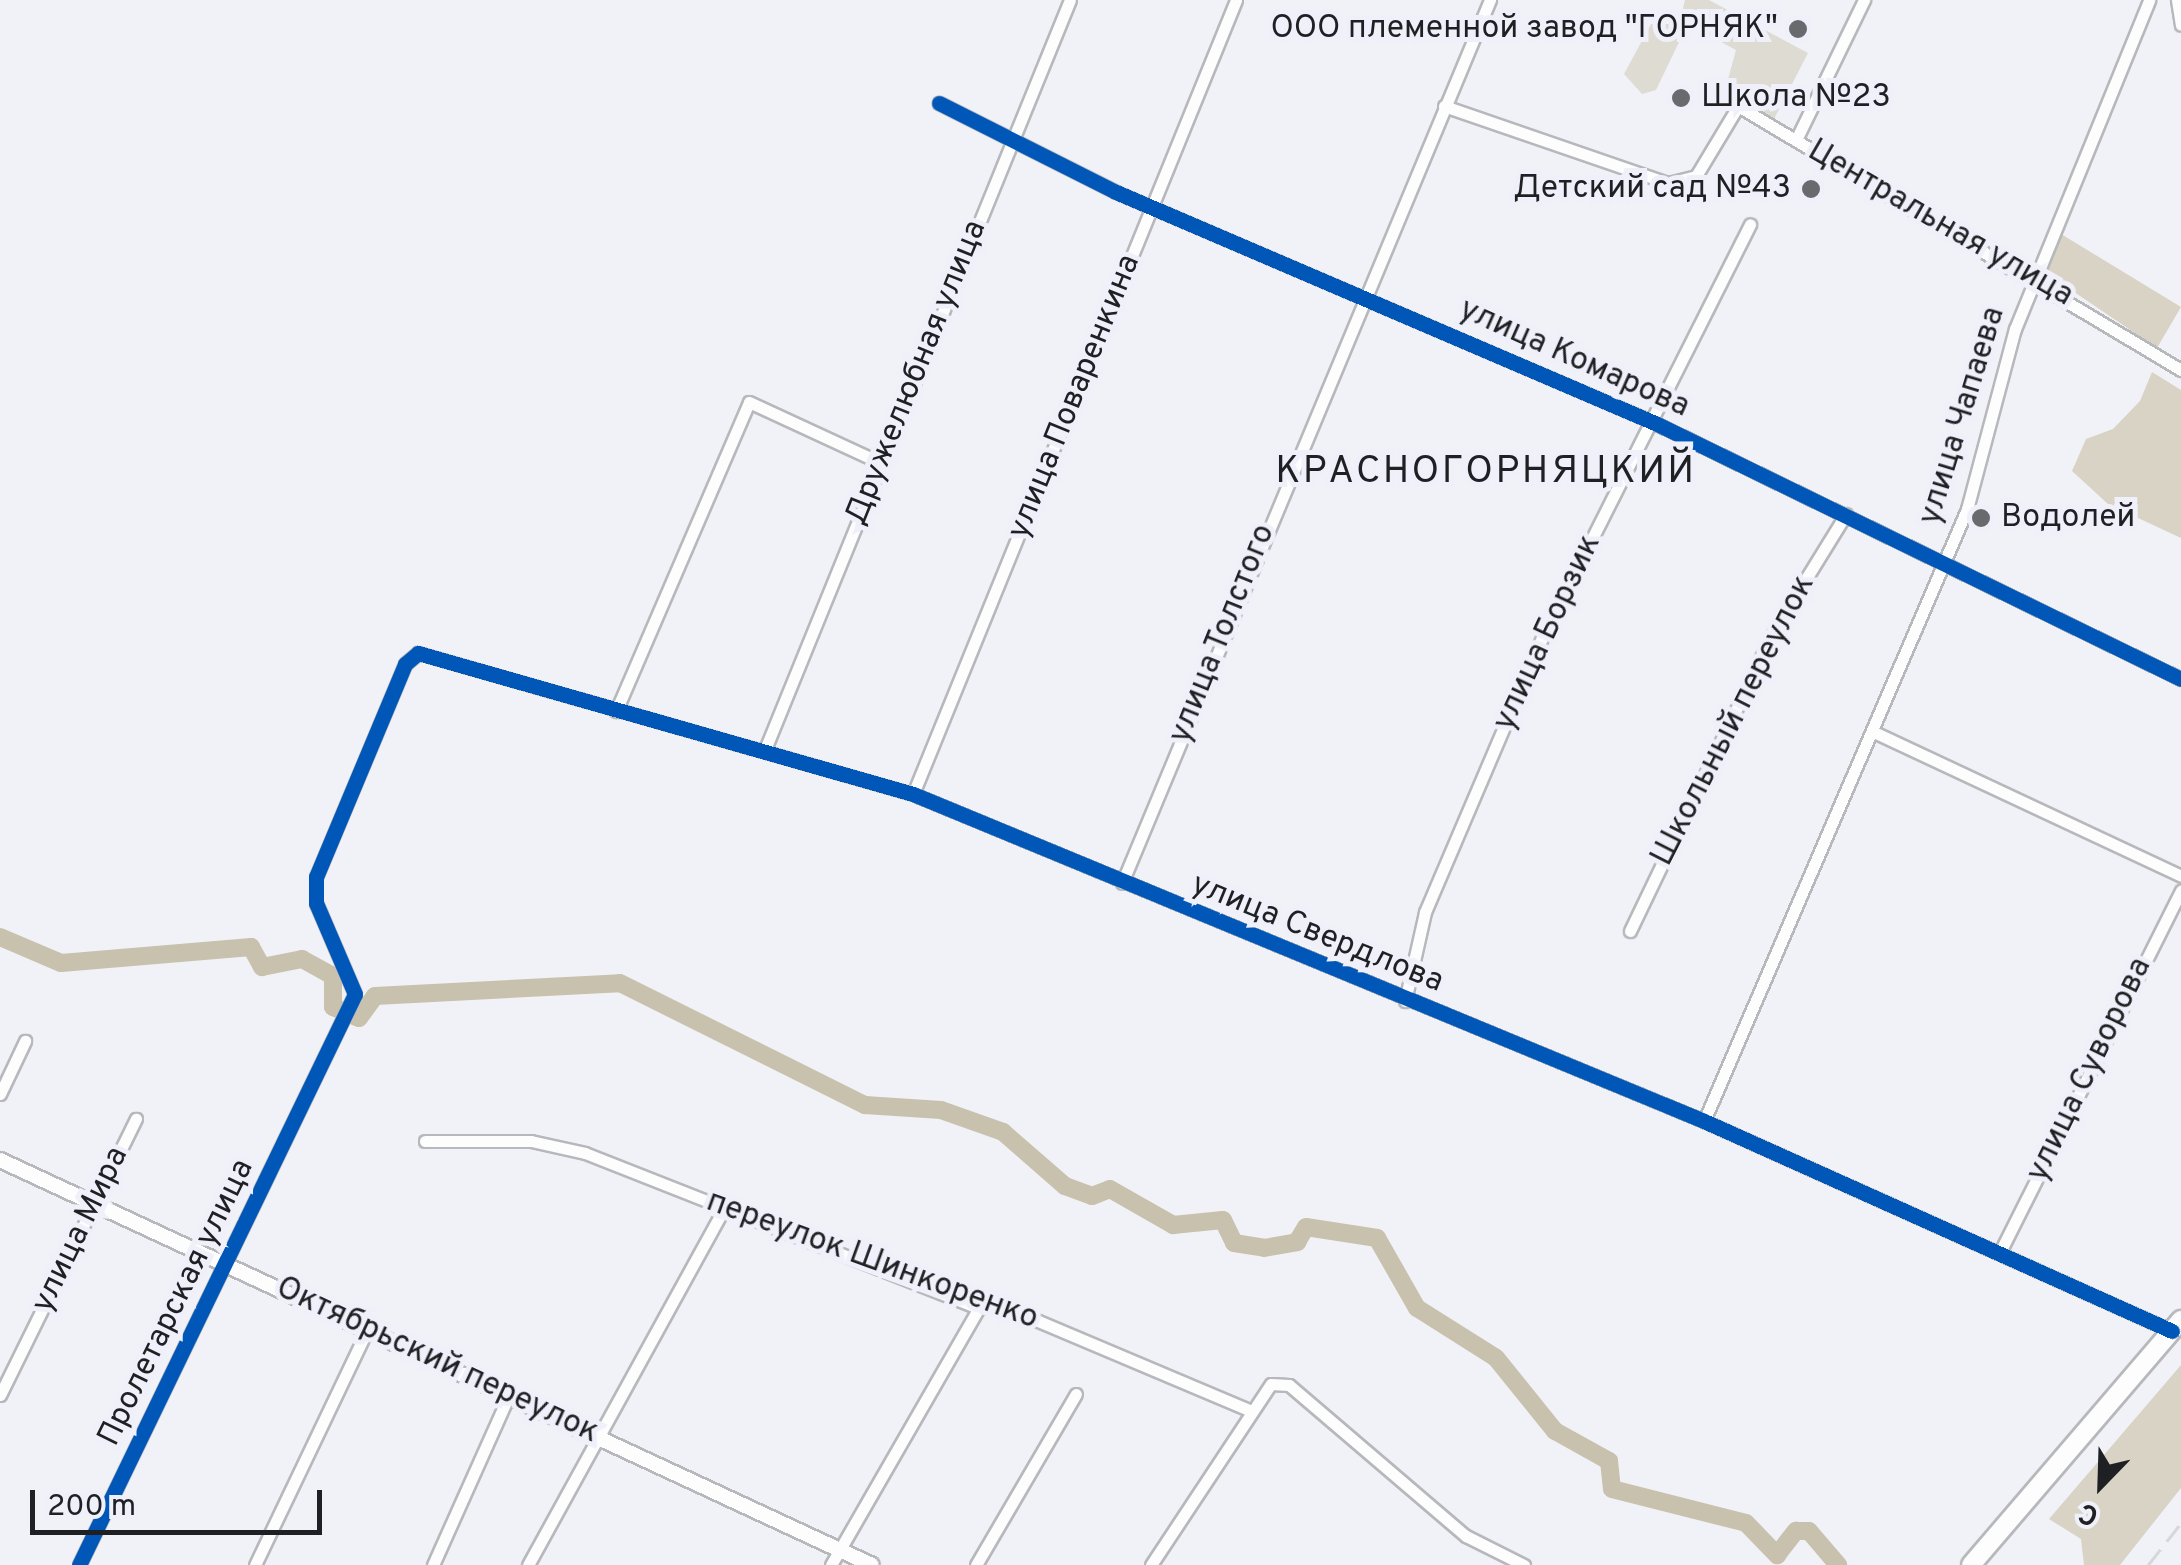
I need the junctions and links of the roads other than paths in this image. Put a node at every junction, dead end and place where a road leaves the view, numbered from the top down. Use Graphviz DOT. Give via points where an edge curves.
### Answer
graph roads {
  1 [pos="1070,0"];
  2 [pos="1236,0"];
  3 [pos="1490,0"];
  4 [pos="1864,0"];
  5 [pos="2150,0"];
  6 [pos="2177,0"];
  7 [pos="2181,25"];
  8 [pos="938,102"];
  9 [pos="1444,106"];
  10 [pos="1796,140"];
  11 [pos="1012,144"];
  12 [pos="1152,207"];
  13 [pos="1750,224"];
  14 [pos="2036,277"];
  15 [pos="1363,298"];
  16 [pos="2181,370"];
  17 [pos="1656,422"];
  18 [pos="879,462"];
  19 [pos="1846,514"];
  20 [pos="1946,562"];
  21 [pos="2181,678"];
  22 [pos="616,711"];
  23 [pos="1874,732"];
  24 [pos="766,747"];
  25 [pos="913,794"];
  26 [pos="2181,876"];
  27 [pos="1122,883"];
  28 [pos="2181,891"];
  29 [pos="1630,931"];
  30 [pos="1406,1000"];
  31 [pos="349,1010"];
  32 [pos="25,1041"];
  33 [pos="0,1094"];
  34 [pos="136,1119"];
  35 [pos="1704,1121"];
  36 [pos="425,1141"];
  37 [pos="0,1160"];
  38 [pos="94,1206"];
  39 [pos="724,1209"];
  40 [pos="2001,1250"];
  41 [pos="227,1262"];
  42 [pos="980,1308"];
  43 [pos="370,1326"];
  44 [pos="2176,1326"];
  45 [pos="510,1393"];
  46 [pos="1076,1394"];
  47 [pos="0,1395"];
  48 [pos="1251,1411"];
  49 [pos="597,1438"];
  50 [pos="835,1558"];
  51 [pos="79,1565"];
  52 [pos="255,1565"];
  53 [pos="433,1565"];
  54 [pos="528,1565"];
  55 [pos="872,1565"];
  56 [pos="976,1565"];
  57 [pos="1152,1565"];
  58 [pos="1524,1565"];
  59 [pos="1971,1565"];
  1 -- 11 [label="street, Дружелюбная улица"];
  2 -- 12 [label="street, улица Поваренкина"];
  3 -- 9 [label="street, улица Толстого"];
  4 -- 10 [label="street"];
  5 -- 14 [label="street, улица Чапаева"];
  6 -- 7 [label="street"];
  8 -- 11 [label="street, улица Комарова"];
  9 -- 10 [label="street, Центральная улица" via="1668,183 1696,176 1738,106"];
  9 -- 15 [label="street, улица Толстого"];
  10 -- 14 [label="street, Центральная улица"];
  11 -- 12 [label="street, улица Комарова"];
  11 -- 18 [label="street, Дружелюбная улица"];
  12 -- 15 [label="street, улица Комарова"];
  12 -- 25 [label="street, улица Поваренкина"];
  13 -- 17 [label="street, улица Борзик"];
  14 -- 16 [label="street, Центральная улица"];
  14 -- 20 [label="street, улица Чапаева"];
  15 -- 17 [label="street, улица Комарова"];
  15 -- 27 [label="street, улица Толстого"];
  17 -- 19 [label="street, улица Комарова"];
  17 -- 30 [label="street, улица Борзик" via="1527,673 1424,912"];
  18 -- 22 [label="street" via="749,402"];
  18 -- 24 [label="street, Дружелюбная улица"];
  19 -- 20 [label="street, улица Комарова"];
  19 -- 29 [label="street, Школьный переулок" via="1775,628"];
  20 -- 21 [label="street, улица Комарова"];
  20 -- 23 [label="street, улица Чапаева"];
  22 -- 24 [label="street, улица Свердлова"];
  22 -- 31 [label="street, улица Свердлова" via="418,652 405,664 316,877 316,902 355,979"];
  23 -- 26 [label="street"];
  23 -- 35 [label="street, улица Чапаева"];
  24 -- 25 [label="street, улица Свердлова"];
  25 -- 27 [label="street, улица Свердлова"];
  27 -- 30 [label="street, улица Свердлова"];
  28 -- 40 [label="street, улица Суворова"];
  30 -- 35 [label="street, улица Свердлова"];
  31 -- 41 [label="street, Пролетарская улица"];
  32 -- 33 [label="street"];
  34 -- 38 [label="street, улица Мира"];
  35 -- 40 [label="street, улица Свердлова"];
  36 -- 39 [label="street, переулок Шинкоренко" via="531,1142 585,1153"];
  37 -- 38 [label="street, Октябрьский переулок"];
  38 -- 41 [label="street, Октябрьский переулок"];
  38 -- 47 [label="street, улица Мира"];
  39 -- 42 [label="street, переулок Шинкоренко"];
  39 -- 49 [label="street"];
  40 -- 44 [label="street, улица Свердлова"];
  41 -- 43 [label="street, Октябрьский переулок"];
  41 -- 51 [label="street, Пролетарская улица"];
  42 -- 48 [label="street, переулок Шинкоренко" via="998,1304"];
  42 -- 50 [label="street"];
  43 -- 45 [label="street, Октябрьский переулок"];
  43 -- 52 [label="street"];
  44 -- 59 [label="main road"];
  45 -- 49 [label="street, Октябрьский переулок"];
  45 -- 53 [label="street"];
  46 -- 56 [label="street"];
  48 -- 57 [label="street"];
  48 -- 58 [label="street" via="1271,1384 1289,1384 1466,1536"];
  49 -- 50 [label="street, Октябрьский переулок"];
  49 -- 54 [label="street"];
  50 -- 55 [label="street, Октябрьский переулок"];
}
